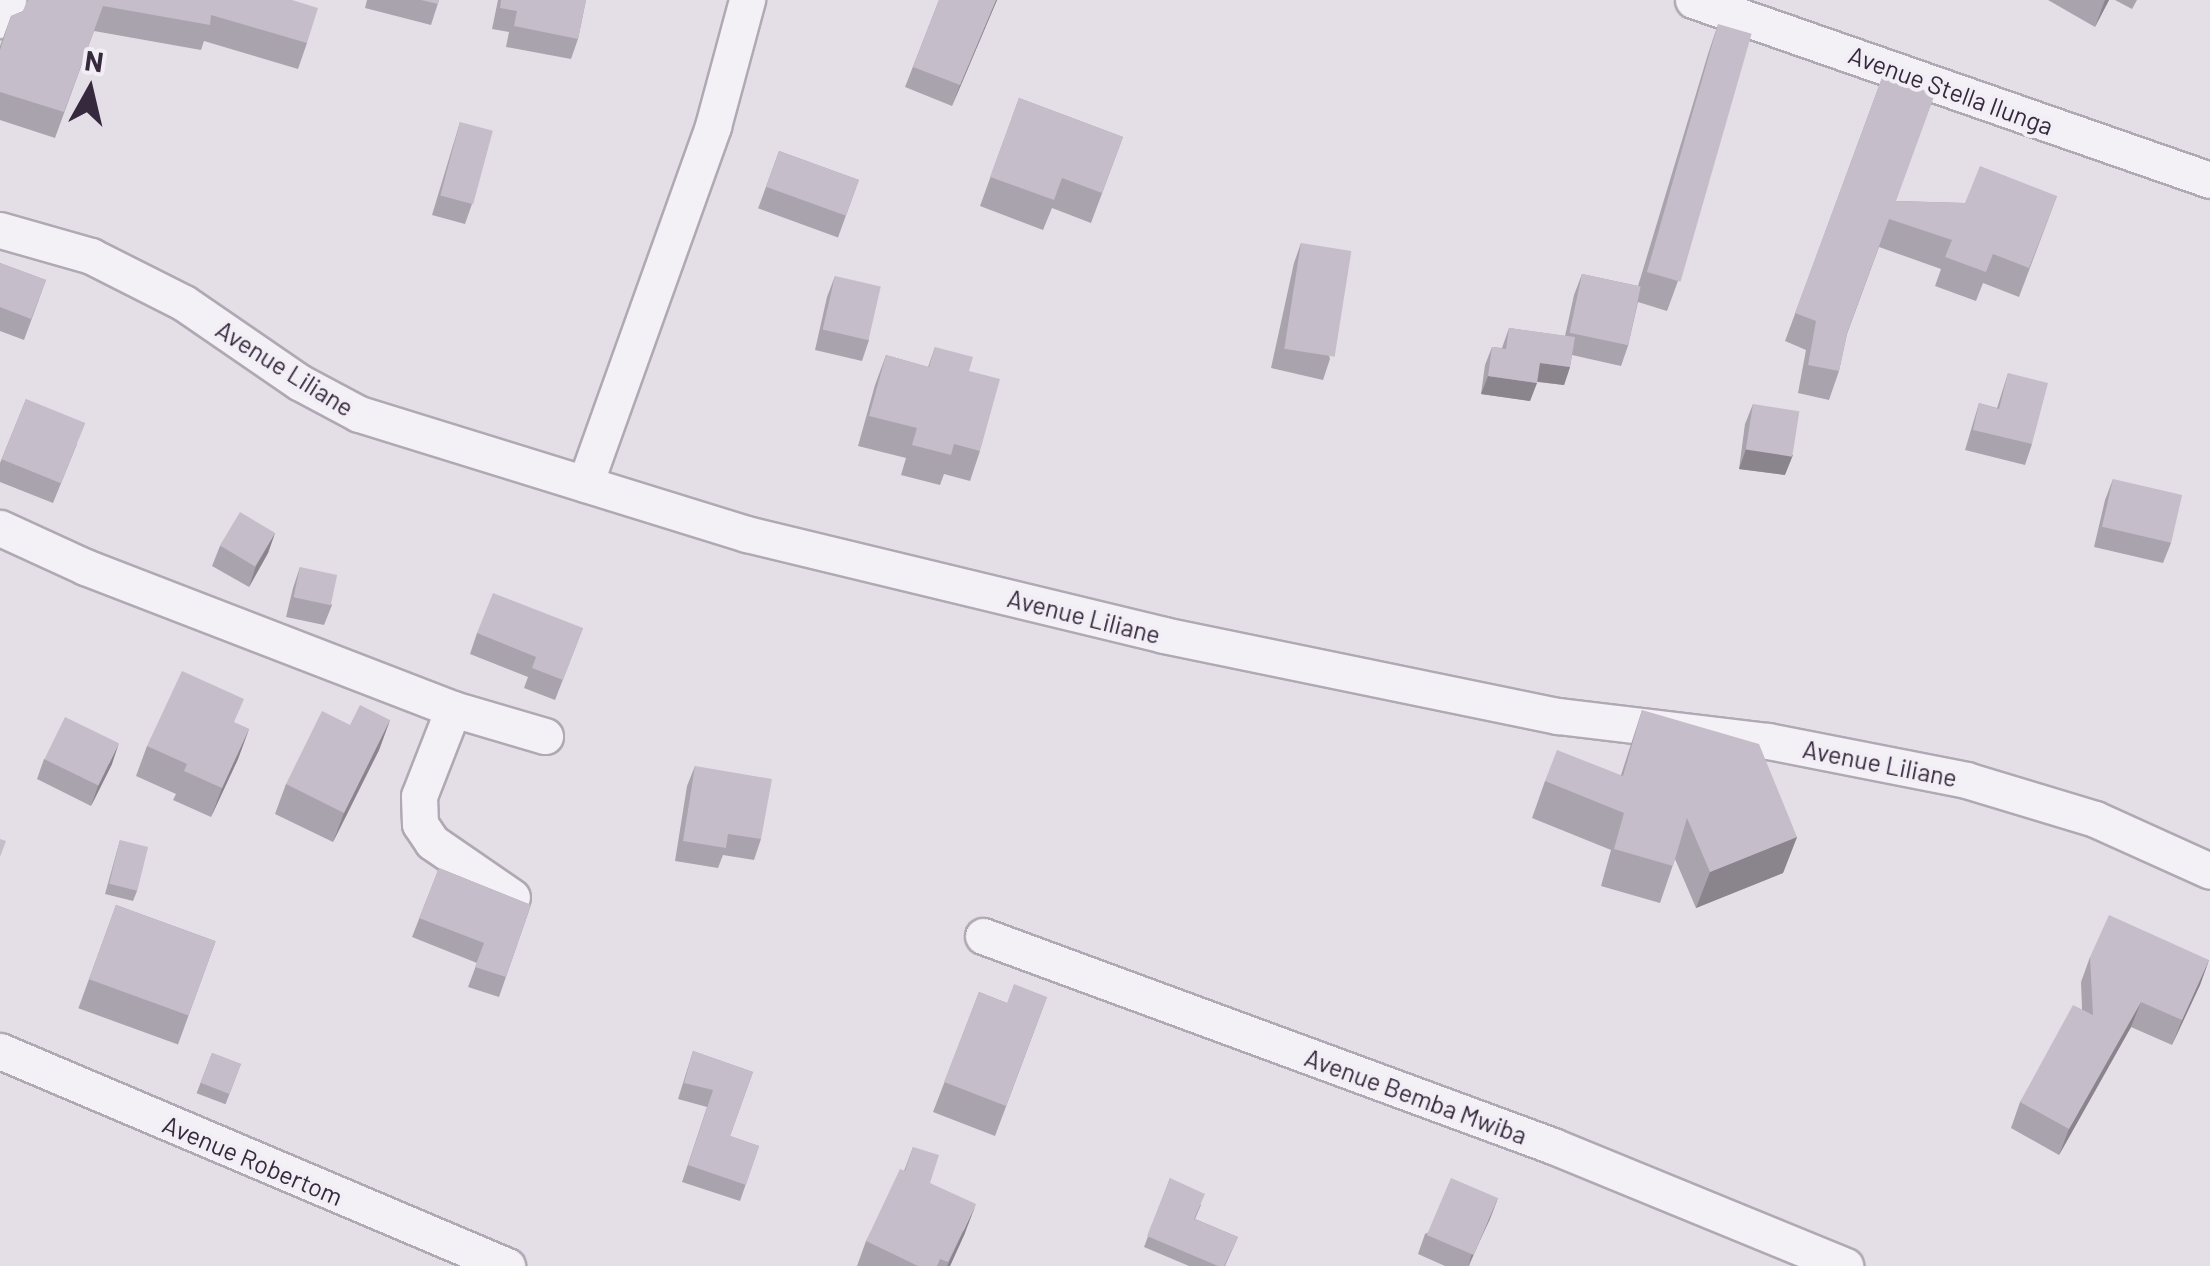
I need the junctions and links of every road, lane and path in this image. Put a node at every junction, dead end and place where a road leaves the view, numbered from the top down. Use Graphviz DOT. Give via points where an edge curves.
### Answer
graph roads {
  1 [pos="8,0"];
  2 [pos="747,0"];
  3 [pos="1693,0"];
  4 [pos="0,20"];
  5 [pos="2210,180"];
  6 [pos="0,230"];
  7 [pos="586,484"];
  8 [pos="0,528"];
  9 [pos="453,709"];
  10 [pos="545,736"];
  11 [pos="2210,871"];
  12 [pos="512,896"];
  13 [pos="984,936"];
  14 [pos="0,1050"];
  15 [pos="507,1266"];
  16 [pos="1845,1266"];
  1 -- 4 [label="street"];
  2 -- 7 [label="street" via="712,126"];
  3 -- 5 [label="street, Avenue Stella Ilunga"];
  6 -- 7 [label="street, Avenue Liliane" via="91,256 184,303 299,382 359,414"];
  7 -- 11 [label="street, Avenue Liliane" via="747,534 1163,636 1558,716 1768,740 1966,780 2096,819"];
  8 -- 9 [label="street"];
  9 -- 10 [label="street"];
  9 -- 12 [label="street" via="419,796 420,824 432,842"];
  13 -- 16 [label="street, Avenue Bemba Mwiba" via="1553,1146"];
  14 -- 15 [label="street, Avenue Robertom"];
}
